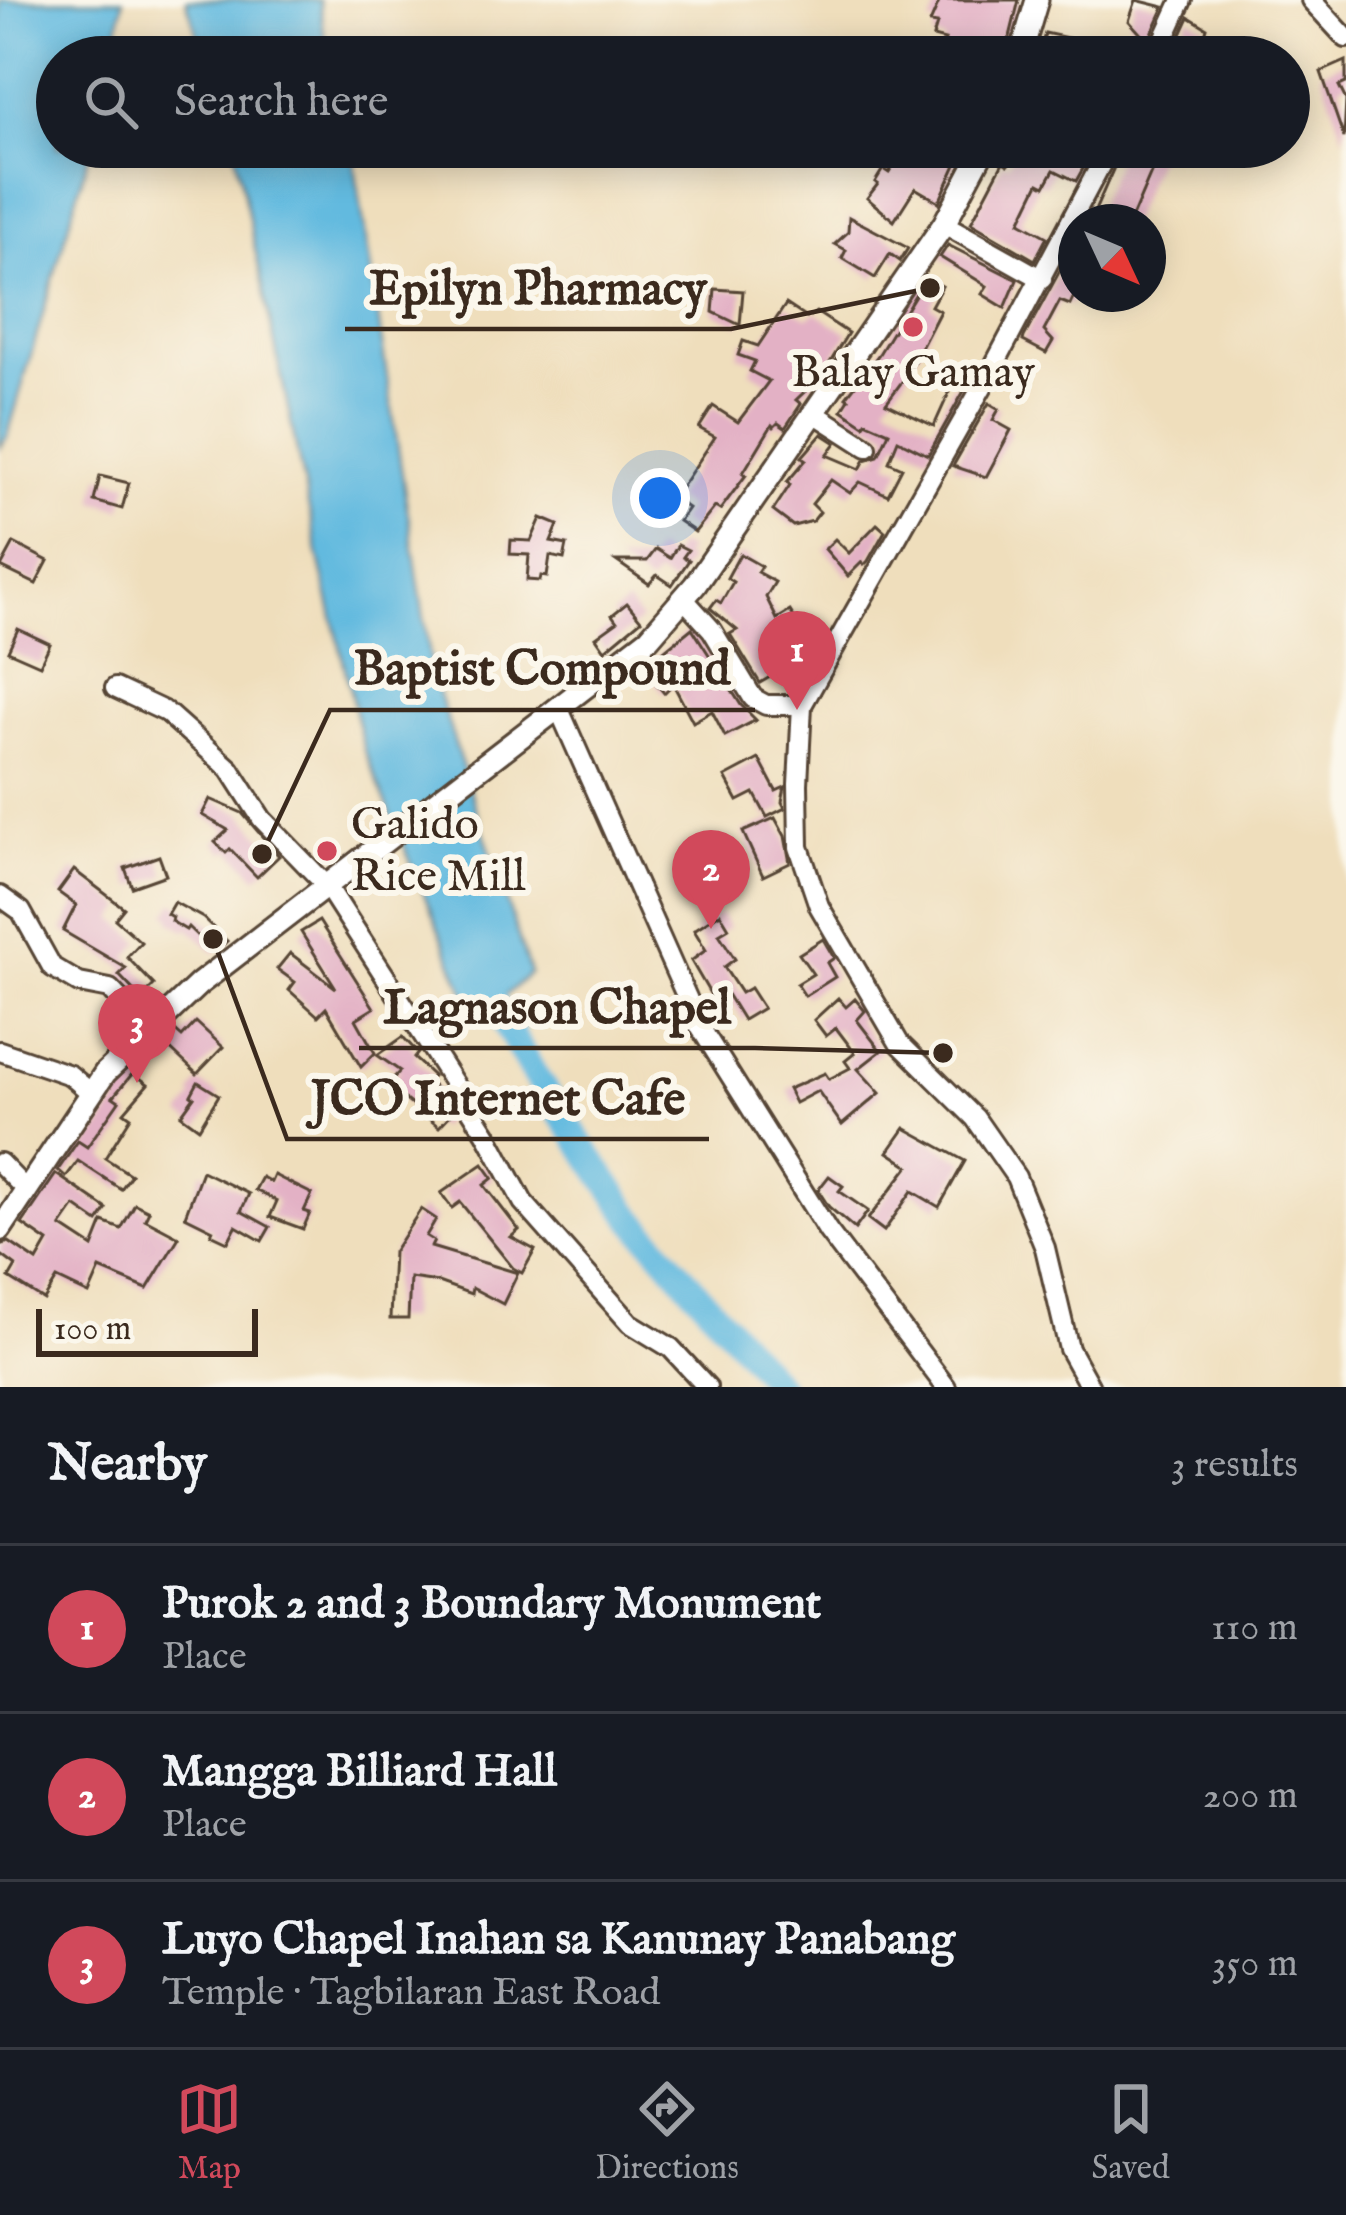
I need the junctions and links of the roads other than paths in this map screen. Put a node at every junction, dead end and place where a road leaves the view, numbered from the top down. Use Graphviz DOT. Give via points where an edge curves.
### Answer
graph roads {
  1 [pos="1037,0"];
  2 [pos="1182,0"];
  3 [pos="1311,0"];
  4 [pos="1026,36"];
  5 [pos="1166,36"];
  6 [pos="1346,38"];
  7 [pos="974,168"];
  8 [pos="1099,168"];
  9 [pos="944,224"];
  10 [pos="1042,279"];
  11 [pos="814,413"];
  12 [pos="867,447"];
  13 [pos="683,598"];
  14 [pos="115,688"];
  15 [pos="802,705"];
  16 [pos="554,711"];
  17 [pos="327,886"];
  18 [pos="0,896"];
  19 [pos="150,1030"];
  20 [pos="0,1051"];
  21 [pos="91,1093"];
  22 [pos="0,1163"];
  23 [pos="26,1191"];
  24 [pos="0,1230"];
  25 [pos="707,1387"];
  26 [pos="946,1387"];
  27 [pos="1090,1387"];
  1 -- 4 [label="main road"];
  2 -- 5 [label="street"];
  3 -- 6 [label="street"];
  7 -- 9 [label="main road"];
  8 -- 10 [label="street"];
  9 -- 10 [label="street"];
  9 -- 11 [label="main road"];
  10 -- 15 [label="street"];
  11 -- 12 [label="street"];
  11 -- 13 [label="main road"];
  13 -- 15 [label="street" via="753,698"];
  13 -- 16 [label="main road" via="649,638"];
  14 -- 17 [label="street" via="185,727 230,769 262,819"];
  15 -- 27 [label="street" via="799,847 819,906 899,1043 975,1118 1016,1177 1045,1248 1069,1349"];
  16 -- 17 [label="main road"];
  16 -- 26 [label="street" via="700,1028 828,1231"];
  17 -- 19 [label="main road"];
  17 -- 25 [label="street" via="523,1202 630,1323 671,1348"];
  18 -- 19 [label="street" via="21,910 52,967 110,989"];
  19 -- 21 [label="main road"];
  20 -- 21 [label="street" via="70,1075"];
  21 -- 23 [label="main road"];
  22 -- 23 [label="street"];
  23 -- 24 [label="main road"];
}
